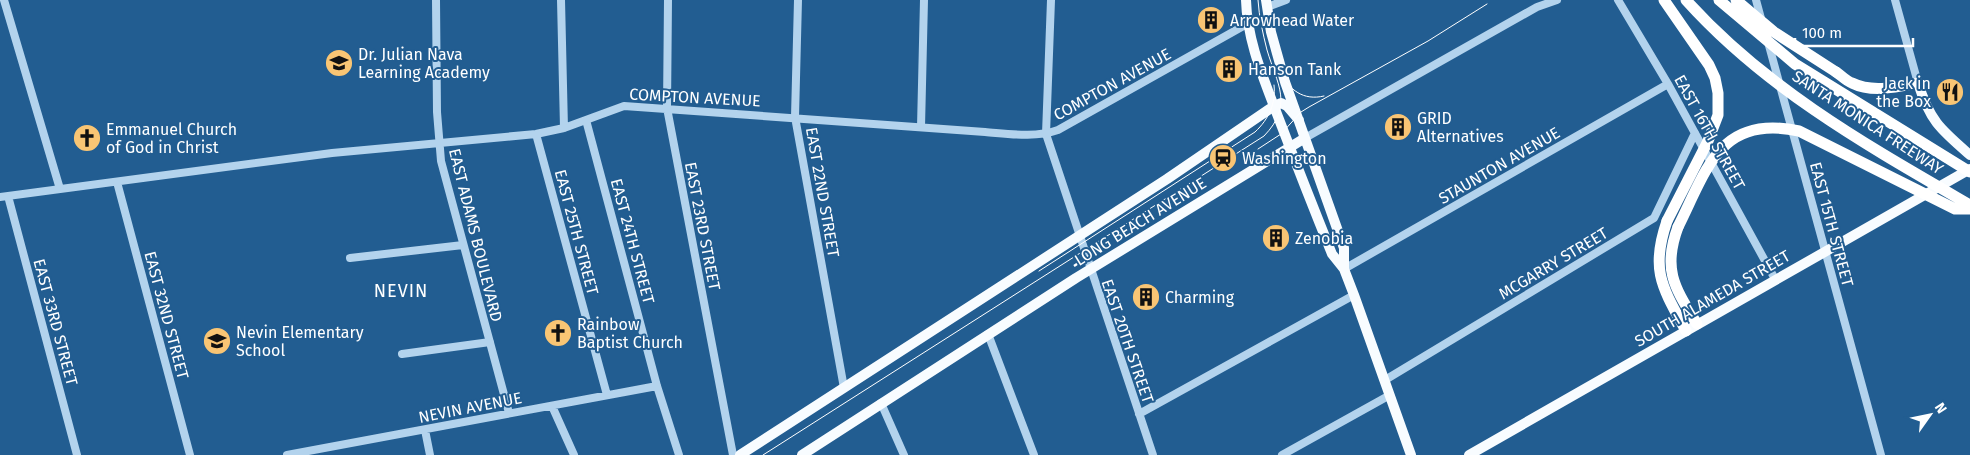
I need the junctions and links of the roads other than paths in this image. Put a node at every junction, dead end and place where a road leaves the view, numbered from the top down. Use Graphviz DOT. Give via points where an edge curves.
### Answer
graph roads {
  1 [pos="4,0"];
  2 [pos="436,0"];
  3 [pos="560,0"];
  4 [pos="668,0"];
  5 [pos="798,0"];
  6 [pos="924,0"];
  7 [pos="1051,0"];
  8 [pos="1246,0"];
  9 [pos="1286,0"];
  10 [pos="1557,0"];
  11 [pos="1618,0"];
  12 [pos="1664,0"];
  13 [pos="1686,0"];
  14 [pos="1719,0"];
  15 [pos="1736,0"];
  16 [pos="1756,0"];
  17 [pos="1895,0"];
  18 [pos="1267,4"];
  19 [pos="1247,24"];
  20 [pos="1918,83"];
  21 [pos="1668,84"];
  22 [pos="1274,106"];
  23 [pos="667,108"];
  24 [pos="795,117"];
  25 [pos="586,120"];
  26 [pos="1299,120"];
  27 [pos="921,127"];
  28 [pos="564,128"];
  29 [pos="1696,133"];
  30 [pos="536,134"];
  31 [pos="1046,134"];
  32 [pos="1305,138"];
  33 [pos="439,144"];
  34 [pos="1290,146"];
  35 [pos="1970,155"];
  36 [pos="1970,170"];
  37 [pos="117,182"];
  38 [pos="60,189"];
  39 [pos="4,196"];
  40 [pos="1970,205"];
  41 [pos="1970,209"];
  42 [pos="1079,235"];
  43 [pos="463,245"];
  44 [pos="1825,251"];
  45 [pos="350,258"];
  46 [pos="1344,269"];
  47 [pos="1090,270"];
  48 [pos="1776,279"];
  49 [pos="1354,295"];
  50 [pos="1697,324"];
  51 [pos="1686,331"];
  52 [pos="988,334"];
  53 [pos="490,342"];
  54 [pos="402,354"];
  55 [pos="1385,380"];
  56 [pos="657,386"];
  57 [pos="844,388"];
  58 [pos="608,395"];
  59 [pos="1390,395"];
  60 [pos="881,403"];
  61 [pos="552,406"];
  62 [pos="509,414"];
  63 [pos="1139,414"];
  64 [pos="425,430"];
  65 [pos="303,454"];
  66 [pos="76,455"];
  67 [pos="190,455"];
  68 [pos="287,455"];
  69 [pos="430,455"];
  70 [pos="574,455"];
  71 [pos="679,455"];
  72 [pos="733,455"];
  73 [pos="740,455"];
  74 [pos="802,455"];
  75 [pos="904,455"];
  76 [pos="1034,455"];
  77 [pos="1152,455"];
  78 [pos="1282,455"];
  79 [pos="1411,455"];
  80 [pos="1469,455"];
  81 [pos="1881,455"];
  1 -- 38 [label="street"];
  2 -- 33 [label="street, EAST ADAMS BOULEVARD"];
  3 -- 28 [label="street"];
  4 -- 23 [label="street, EAST 23RD STREET"];
  5 -- 24 [label="street, EAST 22ND STREET"];
  6 -- 27 [label="street"];
  7 -- 31 [label="street, EAST 20TH STREET"];
  8 -- 19 [label="main road"];
  9 -- 18 [label="street"];
  10 -- 32 [label="street, LONG BEACH AVENUE" via="1537,7"];
  11 -- 21 [label="street, EAST 16TH STREET"];
  12 -- 51 [label="highway, bridge" via="1710,65 1718,93 1718,115 1708,141 1667,221 1660,242 1659,266 1664,288"];
  13 -- 40 [label="highway, SANTA MONICA FREEWAY, bridge" via="1748,60 1799,101"];
  14 -- 36 [label="highway, SANTA MONICA FREEWAY, bridge" via="1795,64"];
  15 -- 20 [label="highway, bridge" via="1774,32 1851,83 1872,88"];
  16 -- 44 [label="street, EAST 15TH STREET"];
  17 -- 20 [label="street"];
  18 -- 26 [label="main road" via="1271,32"];
  19 -- 22 [label="main road"];
  19 -- 31 [label="street, COMPTON AVENUE"];
  20 -- 35 [label="main road" via="1933,120"];
  21 -- 29 [label="street, EAST 16TH STREET"];
  21 -- 46 [label="street, STAUNTON AVENUE"];
  22 -- 26 [label="main road" via="1287,106"];
  22 -- 34 [label="main road"];
  22 -- 42 [label="main road, LONG BEACH AVENUE"];
  23 -- 24 [label="street, COMPTON AVENUE"];
  23 -- 25 [label="street, COMPTON AVENUE" via="624,106"];
  23 -- 72 [label="street, EAST 23RD STREET"];
  24 -- 27 [label="street, COMPTON AVENUE"];
  24 -- 57 [label="street, EAST 22ND STREET"];
  25 -- 28 [label="street, COMPTON AVENUE"];
  25 -- 56 [label="street, EAST 24TH STREET"];
  26 -- 32 [label="main road"];
  27 -- 31 [label="street, COMPTON AVENUE"];
  28 -- 30 [label="street, COMPTON AVENUE"];
  29 -- 48 [label="street, EAST 16TH STREET"];
  29 -- 55 [label="street, MCGARRY STREET" via="1654,218"];
  30 -- 33 [label="street, COMPTON AVENUE"];
  30 -- 58 [label="street, EAST 25TH STREET"];
  31 -- 42 [label="street, EAST 20TH STREET"];
  32 -- 34 [label="main road, LONG BEACH AVENUE"];
  32 -- 46 [label="main road" via="1344,248"];
  33 -- 37 [label="street, COMPTON AVENUE" via="332,153"];
  33 -- 43 [label="street, EAST ADAMS BOULEVARD"];
  34 -- 46 [label="main road" via="1332,254"];
  34 -- 47 [label="main road, LONG BEACH AVENUE"];
  36 -- 44 [label="main road, SOUTH ALAMEDA STREET"];
  37 -- 38 [label="street, COMPTON AVENUE"];
  37 -- 67 [label="street, EAST 32ND STREET"];
  38 -- 39 [label="street, COMPTON AVENUE"];
  39 -- 66 [label="street, EAST 33RD STREET"];
  41 -- 50 [label="highway, bridge" via="1955,209 1799,131 1761,127 1735,138 1712,159 1678,227 1671,250 1672,273 1678,293"];
  42 -- 47 [label="street, EAST 20TH STREET"];
  42 -- 57 [label="main road, LONG BEACH AVENUE"];
  43 -- 45 [label="street"];
  43 -- 53 [label="street, EAST ADAMS BOULEVARD"];
  44 -- 48 [label="main road, SOUTH ALAMEDA STREET"];
  44 -- 81 [label="street, EAST 15TH STREET"];
  46 -- 49 [label="main road"];
  47 -- 52 [label="main road, LONG BEACH AVENUE"];
  47 -- 63 [label="street, EAST 20TH STREET"];
  48 -- 50 [label="main road, SOUTH ALAMEDA STREET"];
  49 -- 55 [label="main road"];
  49 -- 63 [label="street"];
  50 -- 51 [label="main road, SOUTH ALAMEDA STREET"];
  51 -- 80 [label="main road, SOUTH ALAMEDA STREET"];
  52 -- 60 [label="main road, LONG BEACH AVENUE"];
  52 -- 76 [label="street"];
  53 -- 54 [label="street"];
  53 -- 62 [label="street, EAST ADAMS BOULEVARD"];
  55 -- 59 [label="main road"];
  56 -- 58 [label="street, NEVIN AVENUE"];
  56 -- 71 [label="street, EAST 24TH STREET"];
  57 -- 73 [label="main road, LONG BEACH AVENUE"];
  58 -- 61 [label="street, NEVIN AVENUE"];
  59 -- 78 [label="street"];
  59 -- 79 [label="main road"];
  60 -- 74 [label="main road, LONG BEACH AVENUE"];
  60 -- 75 [label="street"];
  61 -- 62 [label="street, NEVIN AVENUE"];
  61 -- 70 [label="street"];
  62 -- 64 [label="street, NEVIN AVENUE"];
  63 -- 77 [label="street, EAST 20TH STREET"];
  64 -- 65 [label="street, NEVIN AVENUE"];
  64 -- 69 [label="street"];
  65 -- 68 [label="street, NEVIN AVENUE"];
}
